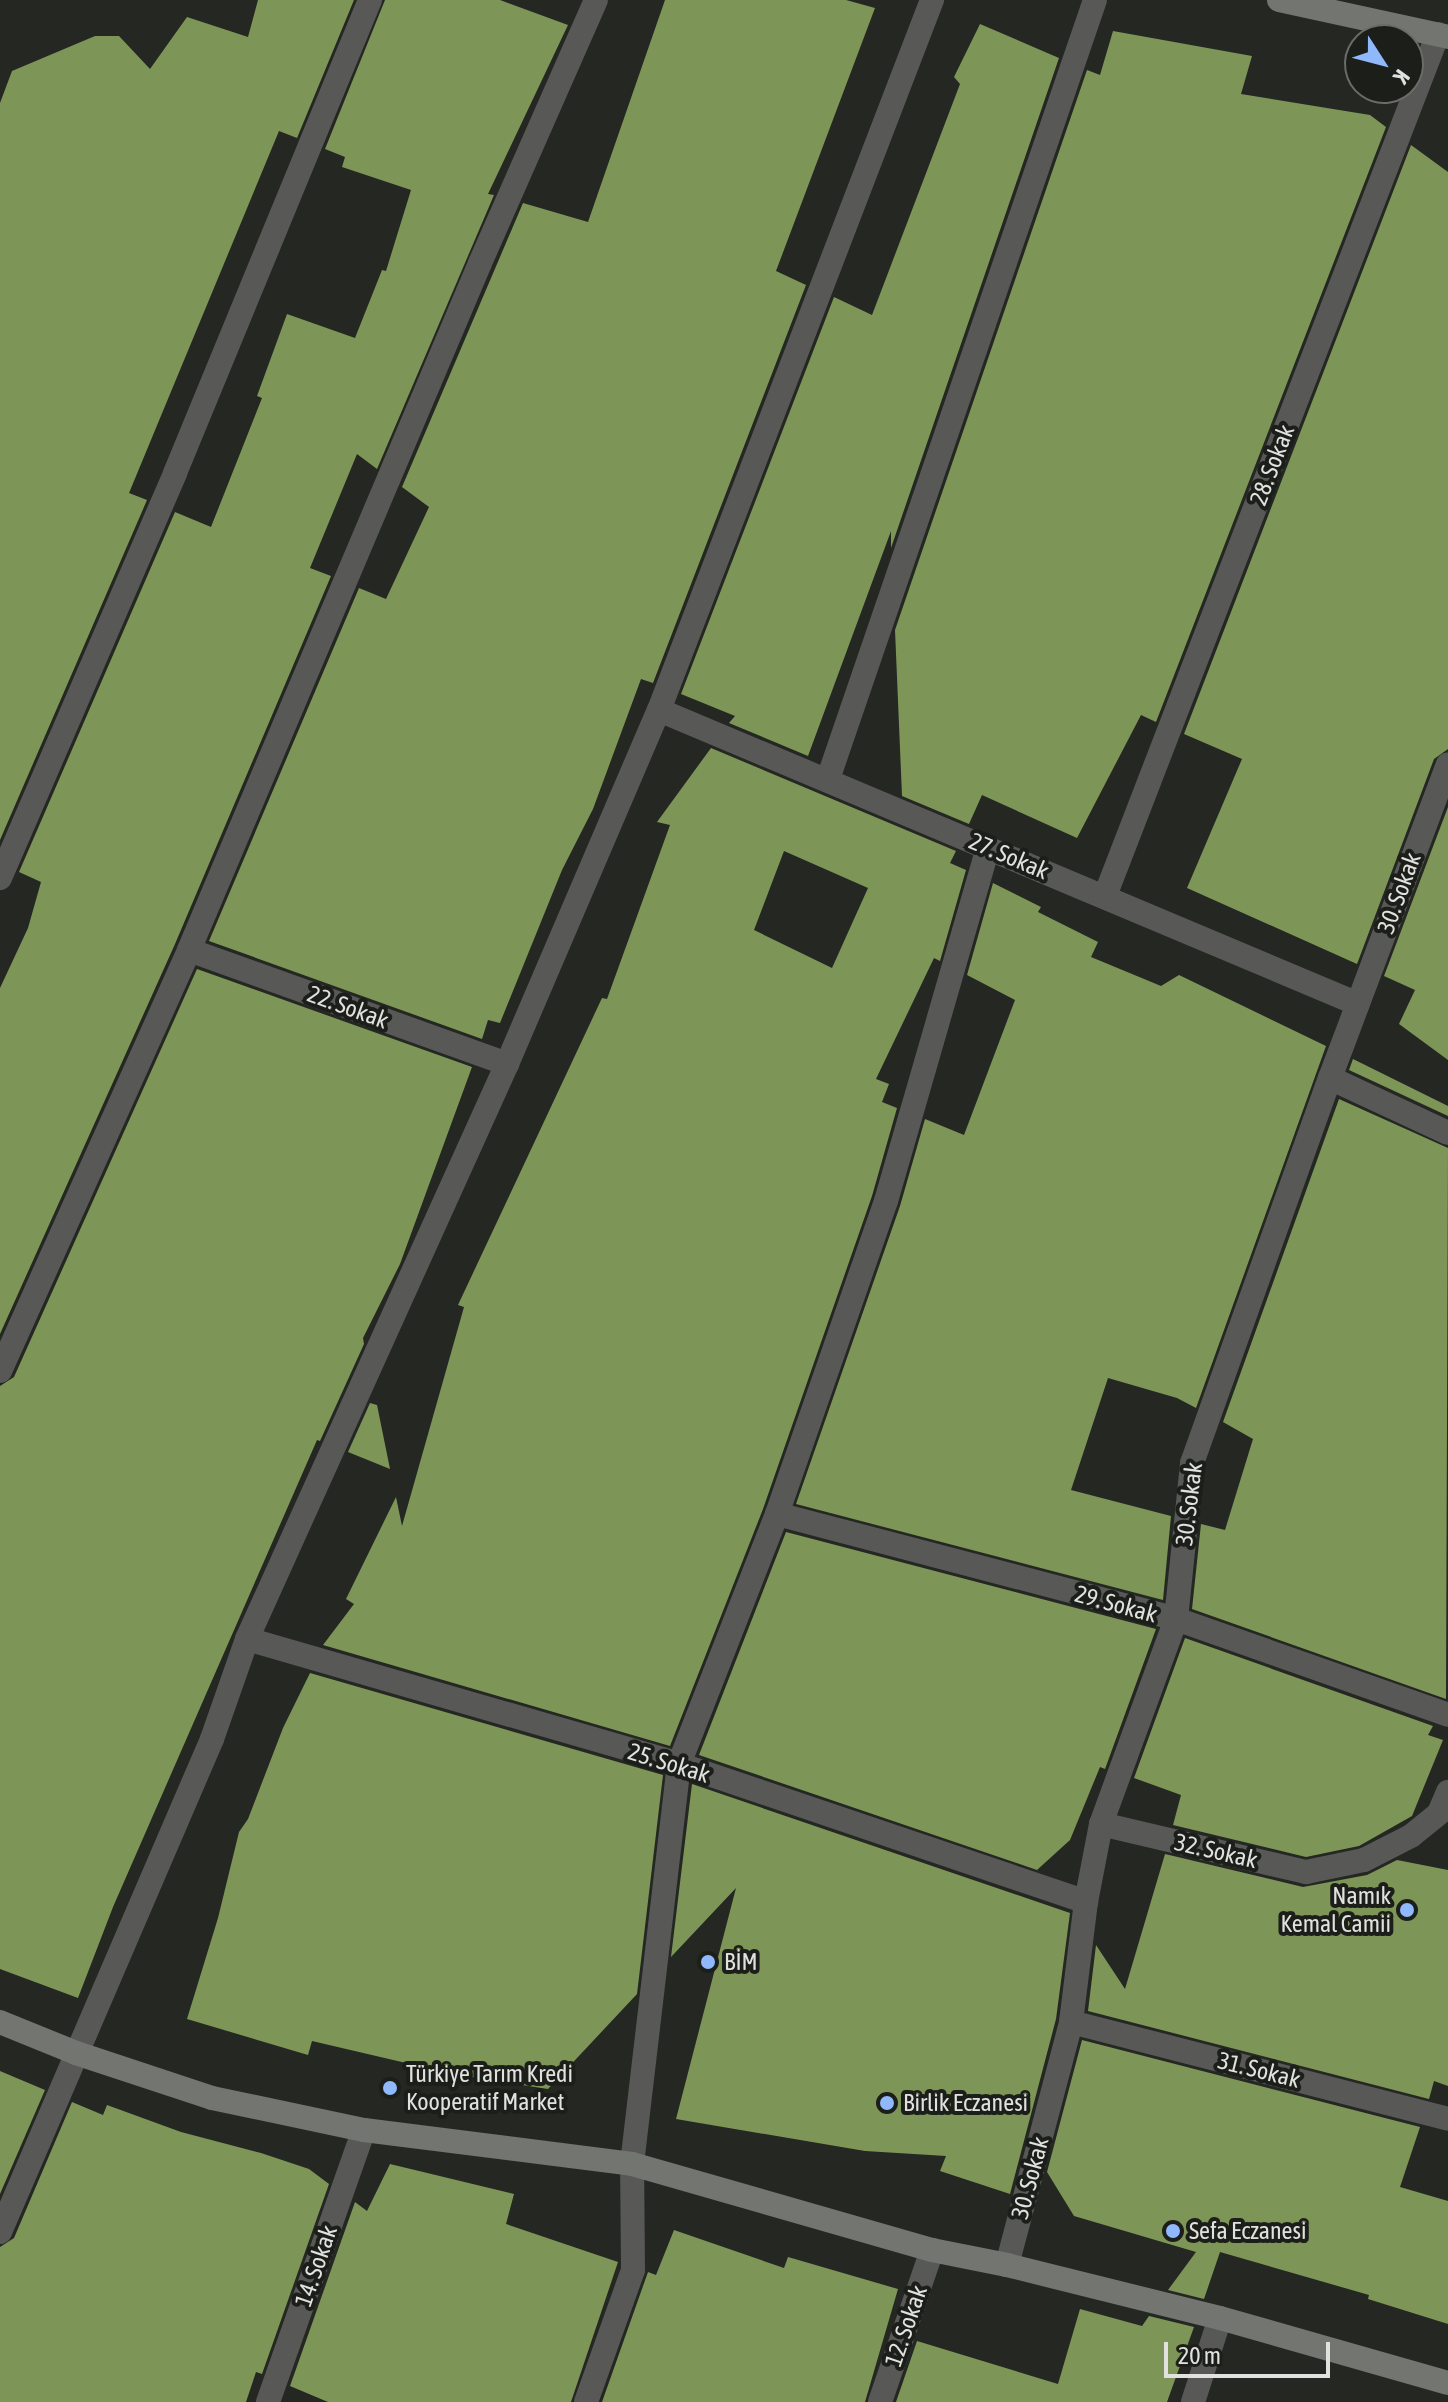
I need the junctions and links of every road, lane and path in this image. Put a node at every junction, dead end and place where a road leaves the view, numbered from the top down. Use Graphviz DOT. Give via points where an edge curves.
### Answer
graph roads {
  1 [pos="370,0"];
  2 [pos="596,0"];
  3 [pos="932,0"];
  4 [pos="1095,0"];
  5 [pos="1279,0"];
  6 [pos="1443,35"];
  7 [pos="659,710"];
  8 [pos="1448,764"];
  9 [pos="828,779"];
  10 [pos="988,847"];
  11 [pos="0,878"];
  12 [pos="1105,896"];
  13 [pos="189,950"];
  14 [pos="1358,1004"];
  15 [pos="507,1064"];
  16 [pos="1330,1078"];
  17 [pos="1448,1133"];
  18 [pos="0,1371"];
  19 [pos="777,1514"];
  20 [pos="1176,1619"];
  21 [pos="247,1639"];
  22 [pos="1448,1715"];
  23 [pos="679,1764"];
  24 [pos="1445,1807"];
  25 [pos="1101,1824"];
  26 [pos="1086,1902"];
  27 [pos="0,2022"];
  28 [pos="1071,2022"];
  29 [pos="76,2053"];
  30 [pos="1448,2119"];
  31 [pos="364,2130"];
  32 [pos="632,2164"];
  33 [pos="0,2232"];
  34 [pos="932,2250"];
  35 [pos="1007,2265"];
  36 [pos="1220,2318"];
  37 [pos="1448,2383"];
  38 [pos="268,2402"];
  39 [pos="586,2402"];
  40 [pos="880,2402"];
  41 [pos="1193,2402"];
  1 -- 11 [label="street"];
  2 -- 13 [label="street"];
  3 -- 7 [label="street"];
  4 -- 9 [label="street"];
  5 -- 6 [label="main road"];
  6 -- 12 [label="street, 28. Sokak"];
  7 -- 9 [label="street, 27. Sokak"];
  7 -- 15 [label="street"];
  8 -- 14 [label="street, 30. Sokak"];
  9 -- 10 [label="street, 27. Sokak"];
  10 -- 12 [label="street, 27. Sokak"];
  10 -- 19 [label="street" via="886,1201"];
  12 -- 14 [label="street, 27. Sokak"];
  13 -- 15 [label="street, 22. Sokak"];
  13 -- 18 [label="street"];
  14 -- 16 [label="street, 30. Sokak"];
  15 -- 21 [label="street"];
  16 -- 17 [label="street"];
  16 -- 20 [label="street, 30. Sokak" via="1192,1463"];
  19 -- 20 [label="street, 29. Sokak"];
  19 -- 23 [label="street"];
  20 -- 22 [label="street, 29. Sokak"];
  20 -- 25 [label="street, 30. Sokak"];
  21 -- 23 [label="street, 25. Sokak"];
  21 -- 29 [label="street" via="212,1739"];
  23 -- 26 [label="street, 25. Sokak"];
  23 -- 32 [label="street"];
  24 -- 25 [label="street, 32. Sokak" via="1411,1836 1364,1860 1306,1872"];
  25 -- 26 [label="street, 30. Sokak"];
  26 -- 28 [label="street, 30. Sokak"];
  27 -- 29 [label="main road"];
  28 -- 30 [label="street, 31. Sokak"];
  28 -- 35 [label="street, 30. Sokak"];
  29 -- 31 [label="main road" via="212,2098"];
  29 -- 33 [label="street"];
  31 -- 32 [label="main road"];
  31 -- 38 [label="street, 14. Sokak"];
  32 -- 34 [label="main road"];
  32 -- 39 [label="street" via="633,2270"];
  34 -- 35 [label="main road"];
  34 -- 40 [label="street, 12. Sokak"];
  35 -- 36 [label="main road"];
  36 -- 37 [label="main road"];
  36 -- 41 [label="street"];
}
